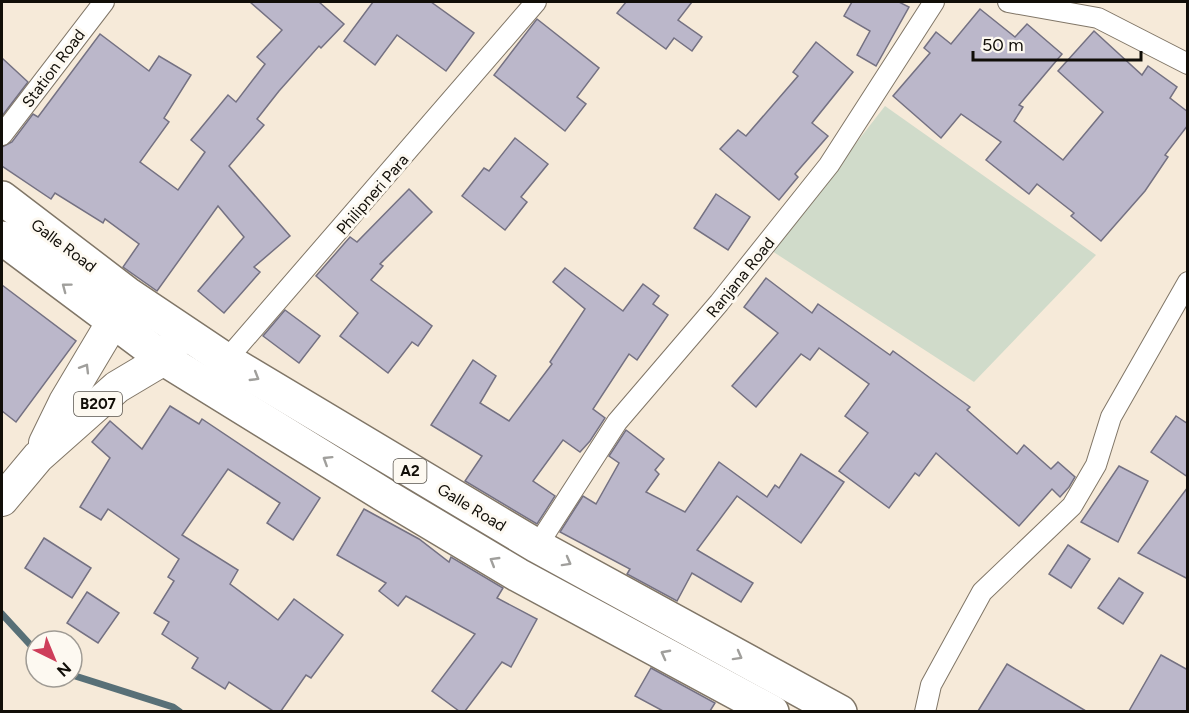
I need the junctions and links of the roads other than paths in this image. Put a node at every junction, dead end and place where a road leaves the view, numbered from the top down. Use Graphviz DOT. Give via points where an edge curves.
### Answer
graph roads {
  1 [pos="104,2"];
  2 [pos="536,2"];
  3 [pos="934,2"];
  4 [pos="1008,2"];
  5 [pos="1188,64"];
  6 [pos="2,135"];
  7 [pos="2,198"];
  8 [pos="2,238"];
  9 [pos="1188,282"];
  10 [pos="129,294"];
  11 [pos="112,323"];
  12 [pos="183,330"];
  13 [pos="164,359"];
  14 [pos="215,372"];
  15 [pos="38,457"];
  16 [pos="407,469"];
  17 [pos="389,498"];
  18 [pos="2,500"];
  19 [pos="537,546"];
  20 [pos="772,711"];
  21 [pos="840,711"];
  22 [pos="925,711"];
  1 -- 6 [label="street, Station Road"];
  2 -- 14 [label="street, Philipneri Para"];
  3 -- 19 [label="street, Ranjana Road" via="829,165 617,422"];
  4 -- 5 [label="street" via="1098,18"];
  7 -- 10 [label="highway, Galle Road / A2"];
  11 -- 8 [label="highway, Galle Road / A2, one-way"];
  9 -- 22 [label="street" via="1111,417 1096,465 1072,506 982,592 931,685"];
  10 -- 11 [label="main road"];
  10 -- 12 [label="highway, Galle Road / A2"];
  11 -- 13 [label="highway, Galle Road / A2"];
  15 -- 11 [label="main road, B207, one-way"];
  12 -- 13 [label="main road"];
  12 -- 14 [label="highway, Galle Road / A2"];
  13 -- 14 [label="highway, Galle Road / A2"];
  13 -- 15 [label="main road, B207" via="117,387"];
  14 -- 16 [label="highway, Galle Road / A2, one-way"];
  17 -- 14 [label="highway, Galle Road / A2, one-way"];
  15 -- 18 [label="main road, B207"];
  16 -- 17 [label="highway"];
  16 -- 19 [label="highway, Galle Road / A2"];
  20 -- 17 [label="highway, Galle Road / A2, one-way" via="518,575"];
  19 -- 21 [label="highway, Galle Road / A2, one-way"];
}
